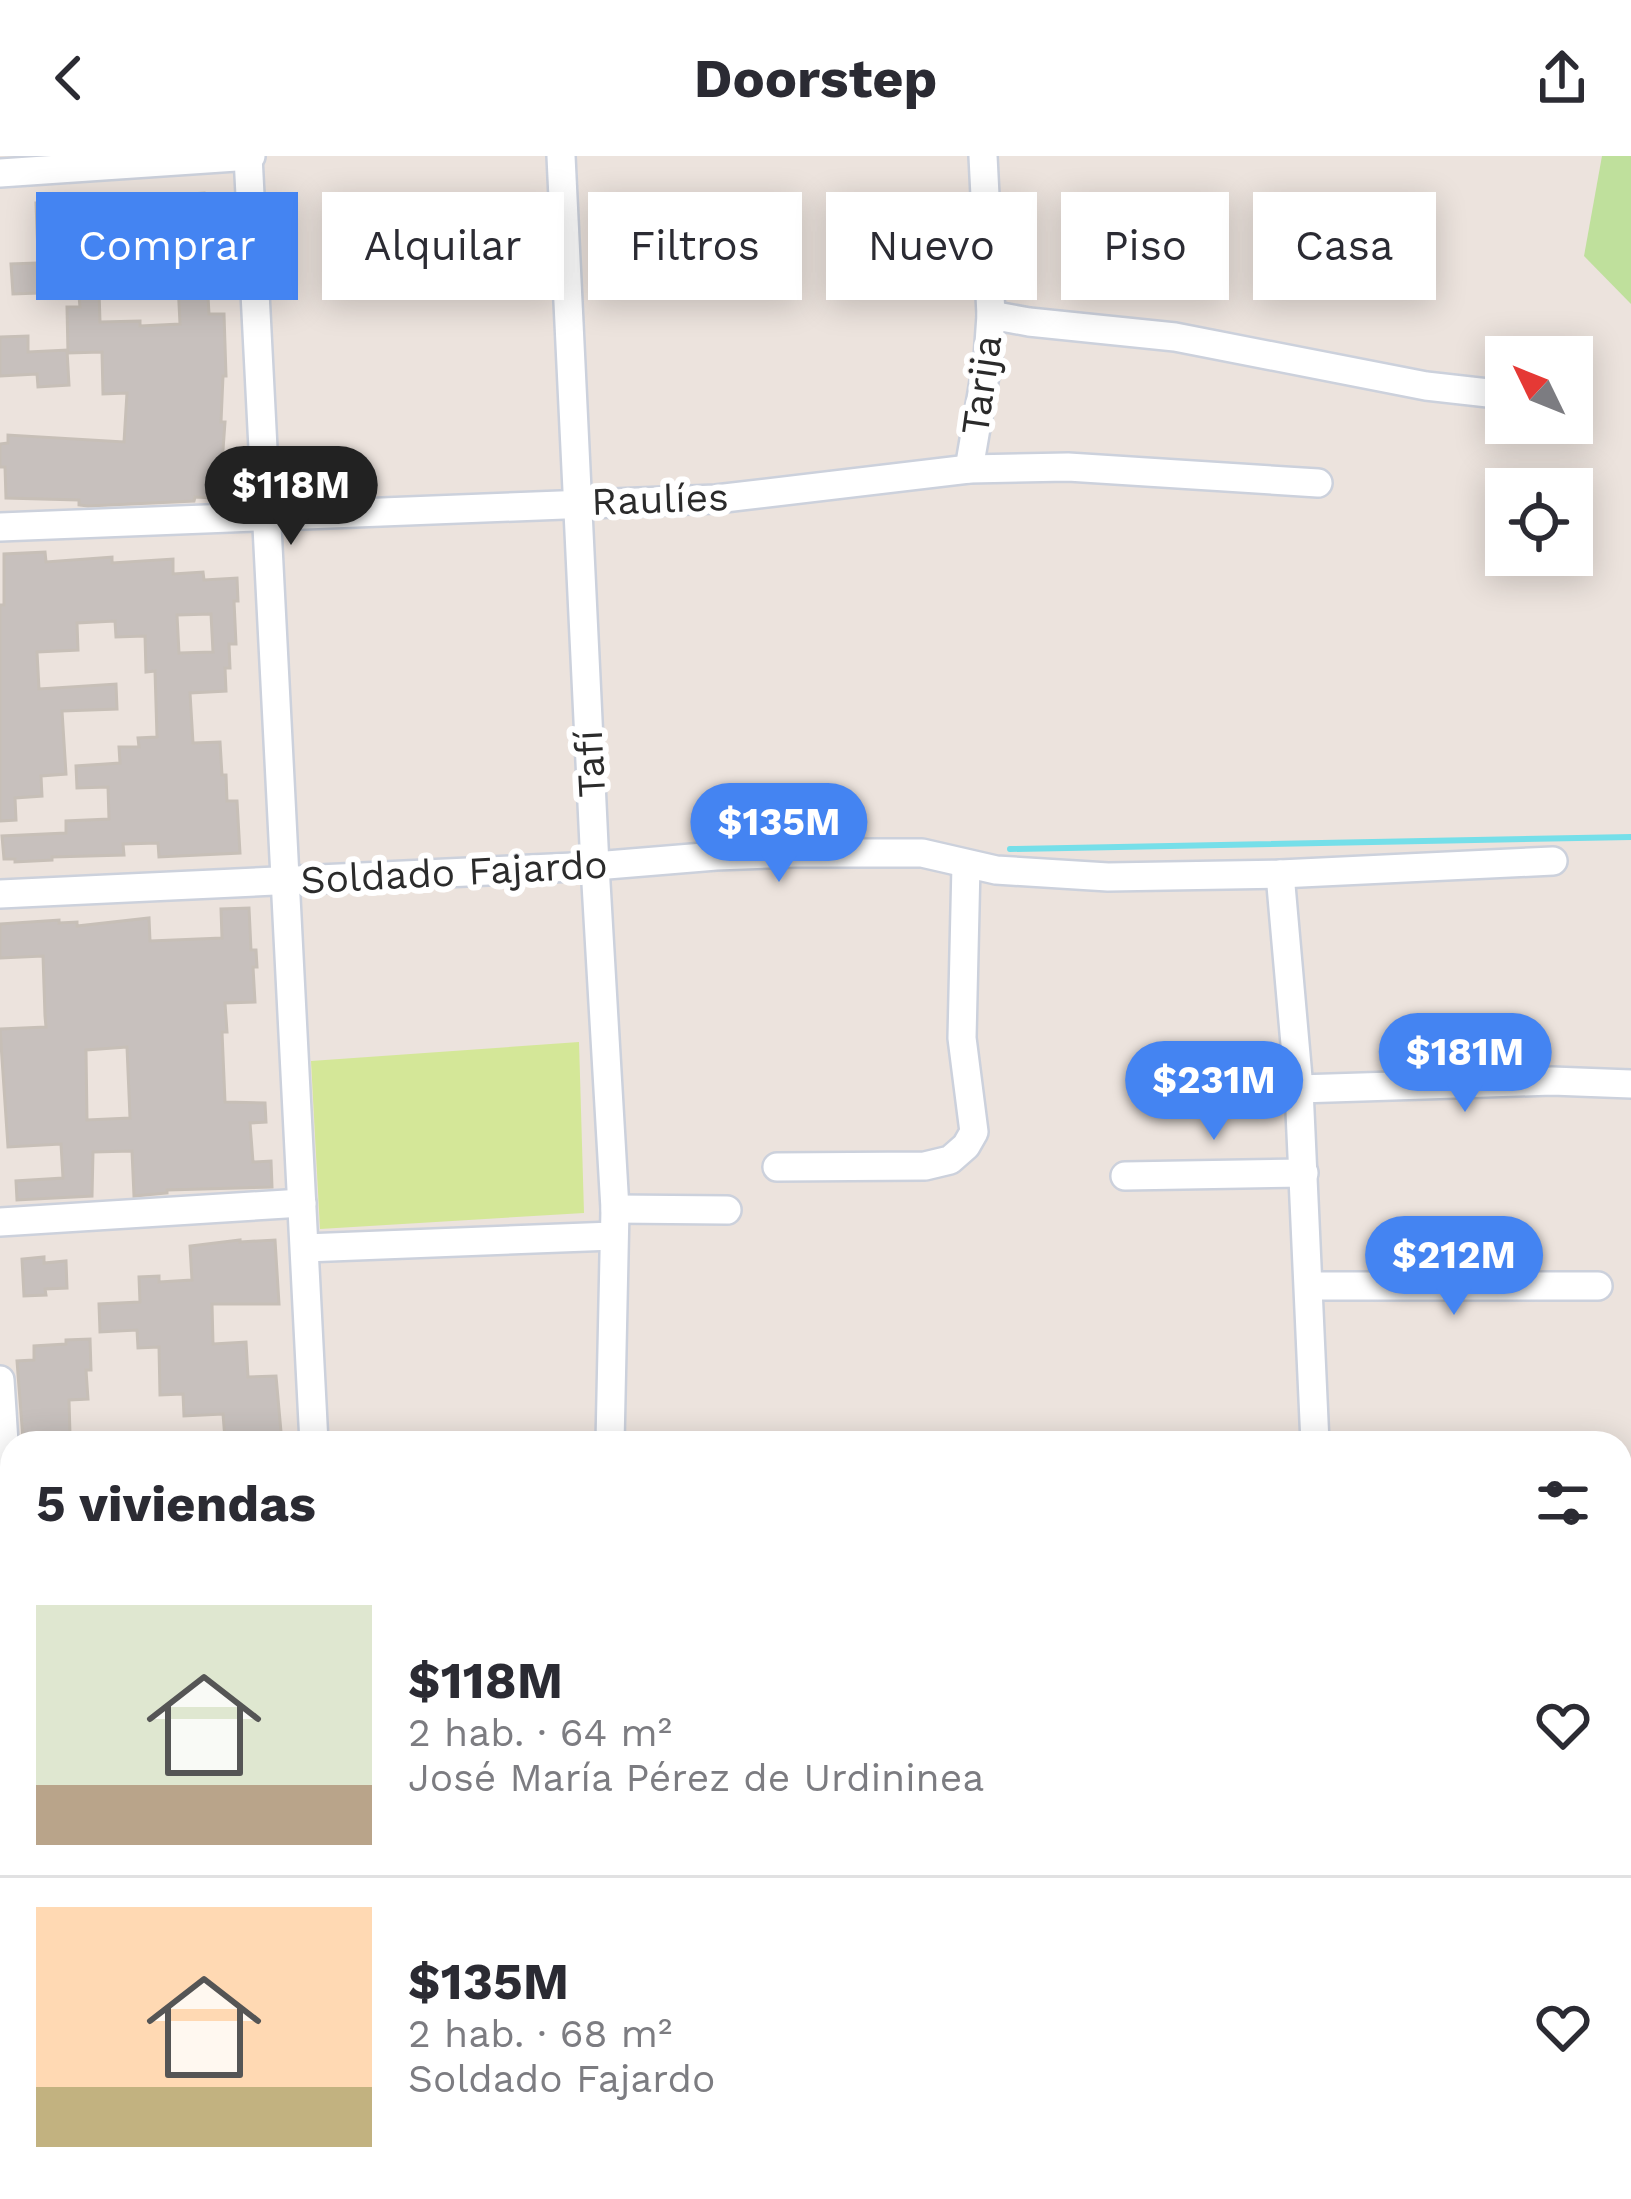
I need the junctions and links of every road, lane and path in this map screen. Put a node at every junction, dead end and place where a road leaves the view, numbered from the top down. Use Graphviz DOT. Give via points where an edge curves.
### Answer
graph roads {
  1 [pos="249,156"];
  2 [pos="561,156"];
  3 [pos="983,156"];
  4 [pos="0,173"];
  5 [pos="991,315"];
  6 [pos="1485,393"];
  7 [pos="969,470"];
  8 [pos="1318,483"];
  9 [pos="579,502"];
  10 [pos="266,518"];
  11 [pos="0,527"];
  12 [pos="1553,861"];
  13 [pos="966,865"];
  14 [pos="595,866"];
  15 [pos="1280,874"];
  16 [pos="284,880"];
  17 [pos="0,894"];
  18 [pos="1631,1084"];
  19 [pos="1299,1089"];
  20 [pos="777,1167"];
  21 [pos="1304,1173"];
  22 [pos="1125,1176"];
  23 [pos="302,1204"];
  24 [pos="727,1210"];
  25 [pos="0,1222"];
  26 [pos="614,1222"];
  27 [pos="305,1248"];
  28 [pos="1310,1286"];
  29 [pos="1598,1286"];
  30 [pos="0,1380"];
  31 [pos="3,1431"];
  32 [pos="313,1431"];
  33 [pos="610,1431"];
  34 [pos="1315,1431"];
  1 -- 4 [label="street"];
  1 -- 10 [label="street"];
  2 -- 9 [label="street, Tafí"];
  3 -- 5 [label="street, Tarija"];
  5 -- 6 [label="street" via="1175,337"];
  5 -- 7 [label="street, Tarija"];
  7 -- 8 [label="street, Raulíes" via="1068,467"];
  7 -- 9 [label="street, Raulíes" via="716,499"];
  9 -- 10 [label="street, Raulíes"];
  9 -- 14 [label="street, Tafí"];
  10 -- 11 [label="street, Raulíes"];
  10 -- 16 [label="street"];
  12 -- 15 [label="street, Soldado Fajardo"];
  13 -- 14 [label="street, Soldado Fajardo" via="922,853 794,853"];
  13 -- 15 [label="street, Soldado Fajardo" via="1108,877"];
  13 -- 20 [label="street" via="962,1038 974,1116 966,1146 925,1166"];
  14 -- 16 [label="street, Soldado Fajardo"];
  14 -- 26 [label="street, Tafí"];
  15 -- 19 [label="street"];
  16 -- 17 [label="street, Soldado Fajardo"];
  16 -- 23 [label="street"];
  18 -- 19 [label="street"];
  19 -- 21 [label="street"];
  21 -- 22 [label="street"];
  21 -- 28 [label="street"];
  23 -- 25 [label="street"];
  23 -- 27 [label="street"];
  24 -- 26 [label="street"];
  26 -- 27 [label="street"];
  26 -- 33 [label="street, Tafí"];
  27 -- 32 [label="street"];
  28 -- 29 [label="street"];
  28 -- 34 [label="street"];
  30 -- 31 [label="street"];
}
